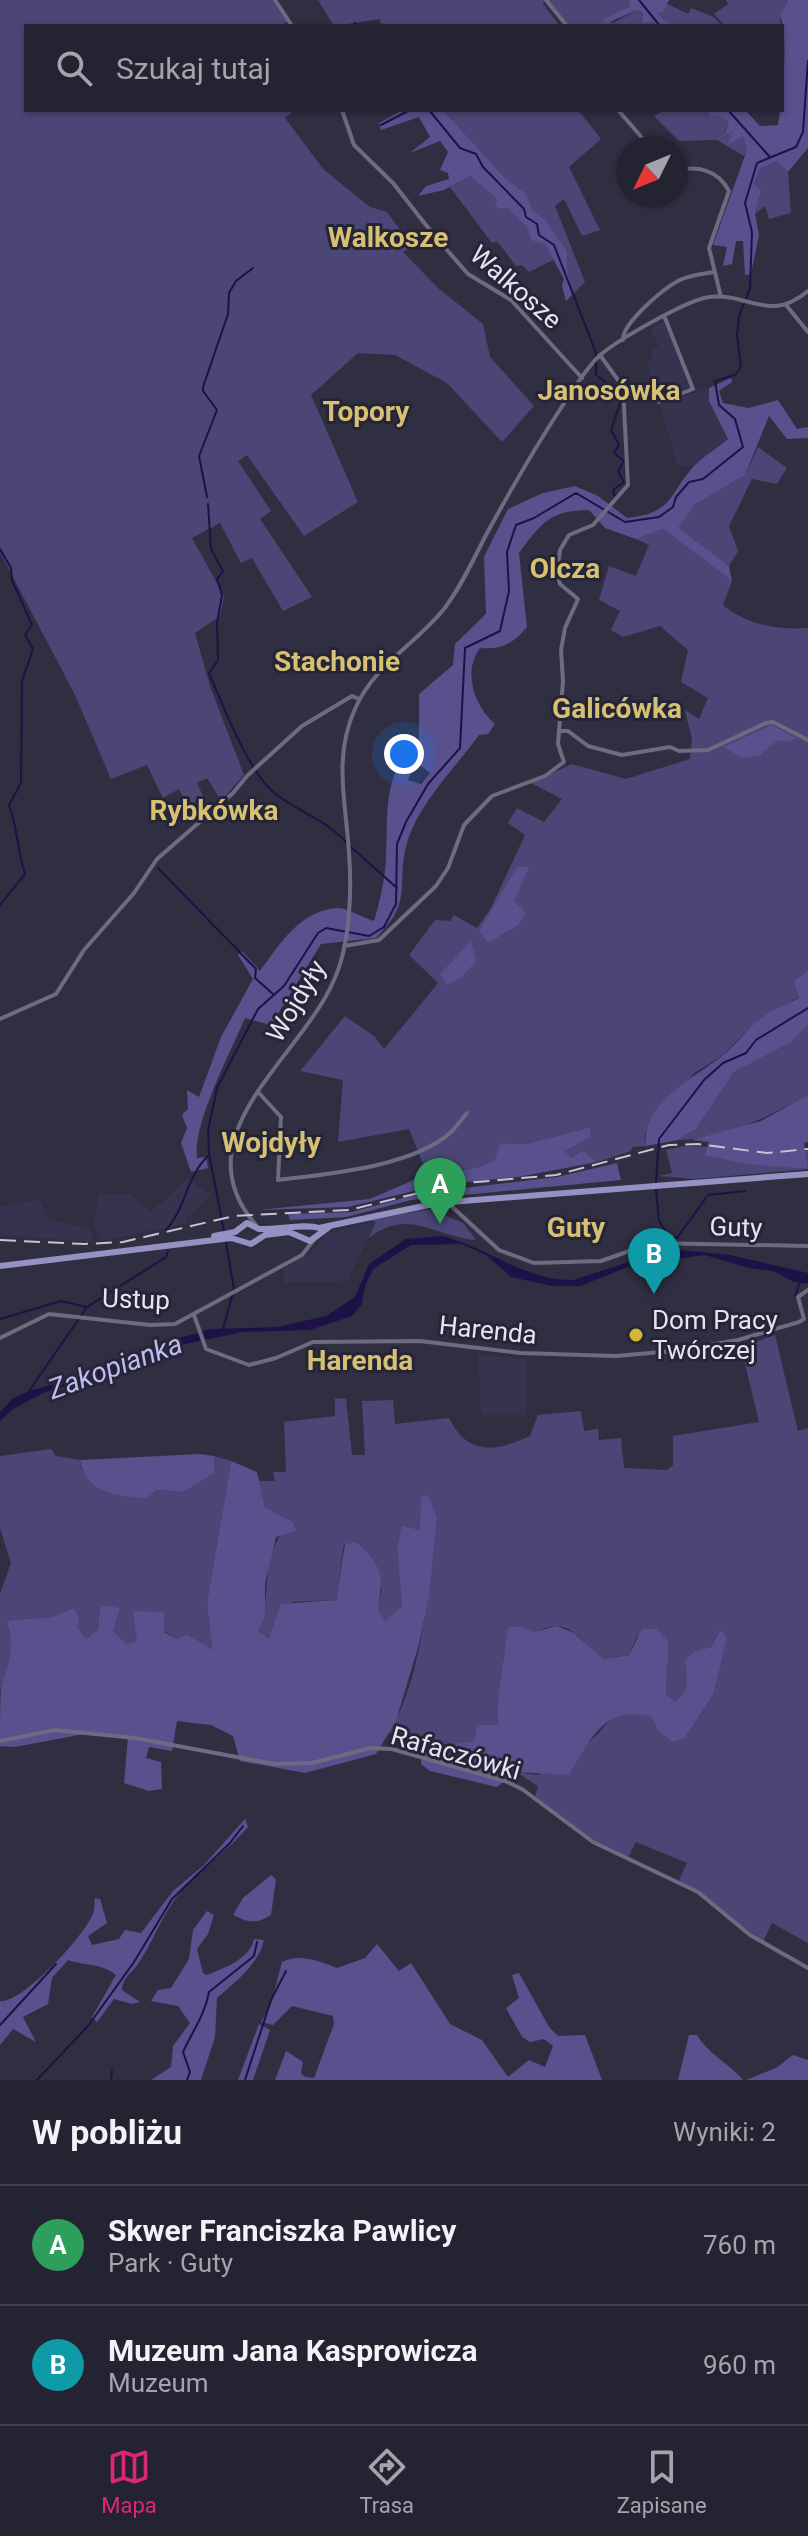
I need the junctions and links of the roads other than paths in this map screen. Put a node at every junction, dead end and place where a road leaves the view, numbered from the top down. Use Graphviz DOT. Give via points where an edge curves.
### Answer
graph roads {
  1 [pos="275,0"];
  2 [pos="546,0"];
  3 [pos="291,24"];
  4 [pos="565,24"];
  5 [pos="343,112"];
  6 [pos="620,112"];
  7 [pos="641,136"];
  8 [pos="688,168"];
  9 [pos="713,272"];
  10 [pos="808,291"];
  11 [pos="721,297"];
  12 [pos="786,305"];
  13 [pos="665,317"];
  14 [pos="808,332"];
  15 [pos="623,340"];
  16 [pos="600,355"];
  17 [pos="582,378"];
  18 [pos="659,402"];
  19 [pos="359,699"];
  20 [pos="559,731"];
  21 [pos="808,740"];
  22 [pos="344,943"];
  23 [pos="0,1019"];
  24 [pos="259,1093"];
  25 [pos="467,1113"];
  26 [pos="808,1174"];
  27 [pos="448,1202"];
  28 [pos="247,1214"];
  29 [pos="246,1224"];
  30 [pos="332,1225"];
  31 [pos="258,1227"];
  32 [pos="316,1227"];
  33 [pos="239,1229"];
  34 [pos="225,1236"];
  35 [pos="308,1236"];
  36 [pos="260,1237"];
  37 [pos="241,1240"];
  38 [pos="808,1246"];
  39 [pos="0,1266"];
  40 [pos="808,1290"];
  41 [pos="194,1315"];
  42 [pos="0,1338"];
  43 [pos="0,1741"];
  44 [pos="808,1968"];
  1 -- 3 [label="street"];
  2 -- 4 [label="street"];
  5 -- 17 [label="street, Walkosze" via="354,145 393,183 468,274 511,300"];
  6 -- 7 [label="street"];
  8 -- 9 [label="street" via="707,171 729,191 709,248"];
  9 -- 11 [label="street"];
  9 -- 15 [label="street" via="665,288 627,324"];
  10 -- 12 [label="street"];
  11 -- 12 [label="street"];
  11 -- 13 [label="street" via="700,299"];
  12 -- 14 [label="street"];
  13 -- 15 [label="street"];
  13 -- 18 [label="street" via="693,389"];
  15 -- 16 [label="street"];
  16 -- 17 [label="street"];
  16 -- 20 [label="street" via="621,384 628,485 590,527 567,538 558,556 560,584 578,599 563,638"];
  17 -- 19 [label="street" via="519,474 450,601 386,662"];
  19 -- 22 [label="street" via="341,764 350,858"];
  19 -- 23 [label="street" via="352,696 315,717 157,859 56,994"];
  20 -- 21 [label="street" via="622,755 670,747 708,750 773,722"];
  20 -- 22 [label="street, Wojdyły" via="564,762 545,776 488,799 464,825 436,886 381,939"];
  22 -- 24 [label="street, Wojdyły" via="330,990"];
  24 -- 25 [label="street" via="281,1117 278,1180 359,1171 430,1145 450,1134"];
  24 -- 28 [label="street, Wojdyły" via="237,1125 230,1151 232,1179"];
  26 -- 27 [label="main road"];
  27 -- 30 [label="main road"];
  27 -- 38 [label="street, Guty" via="499,1250 534,1263 601,1261 652,1243"];
  28 -- 29 [label="street, Wojdyły"];
  28 -- 31 [label="street, Wojdyły"];
  29 -- 31 [label="main road"];
  29 -- 33 [label="main road"];
  30 -- 32 [label="main road"];
  30 -- 35 [label="main road"];
  31 -- 35 [label="main road"];
  31 -- 36 [label="main road"];
  32 -- 35 [label="main road"];
  32 -- 35 [label="main road"];
  33 -- 34 [label="main road, Ustup"];
  33 -- 37 [label="main road"];
  34 -- 37 [label="main road, Ustup"];
  34 -- 39 [label="main road, Ustup"];
  35 -- 36 [label="main road" via="289,1232"];
  35 -- 41 [label="street, Ustup" via="306,1252"];
  36 -- 37 [label="main road" via="251,1244"];
  40 -- 41 [label="street, Harenda" via="798,1298 804,1319 738,1340 616,1356 522,1354 420,1341 313,1342 247,1365 204,1345"];
  41 -- 42 [label="street, Ustup" via="163,1326 49,1314"];
  43 -- 44 [label="street, Rafaczówki" via="55,1730 135,1738 274,1764 392,1749 522,1789 593,1842 698,1892 754,1938"];
}
